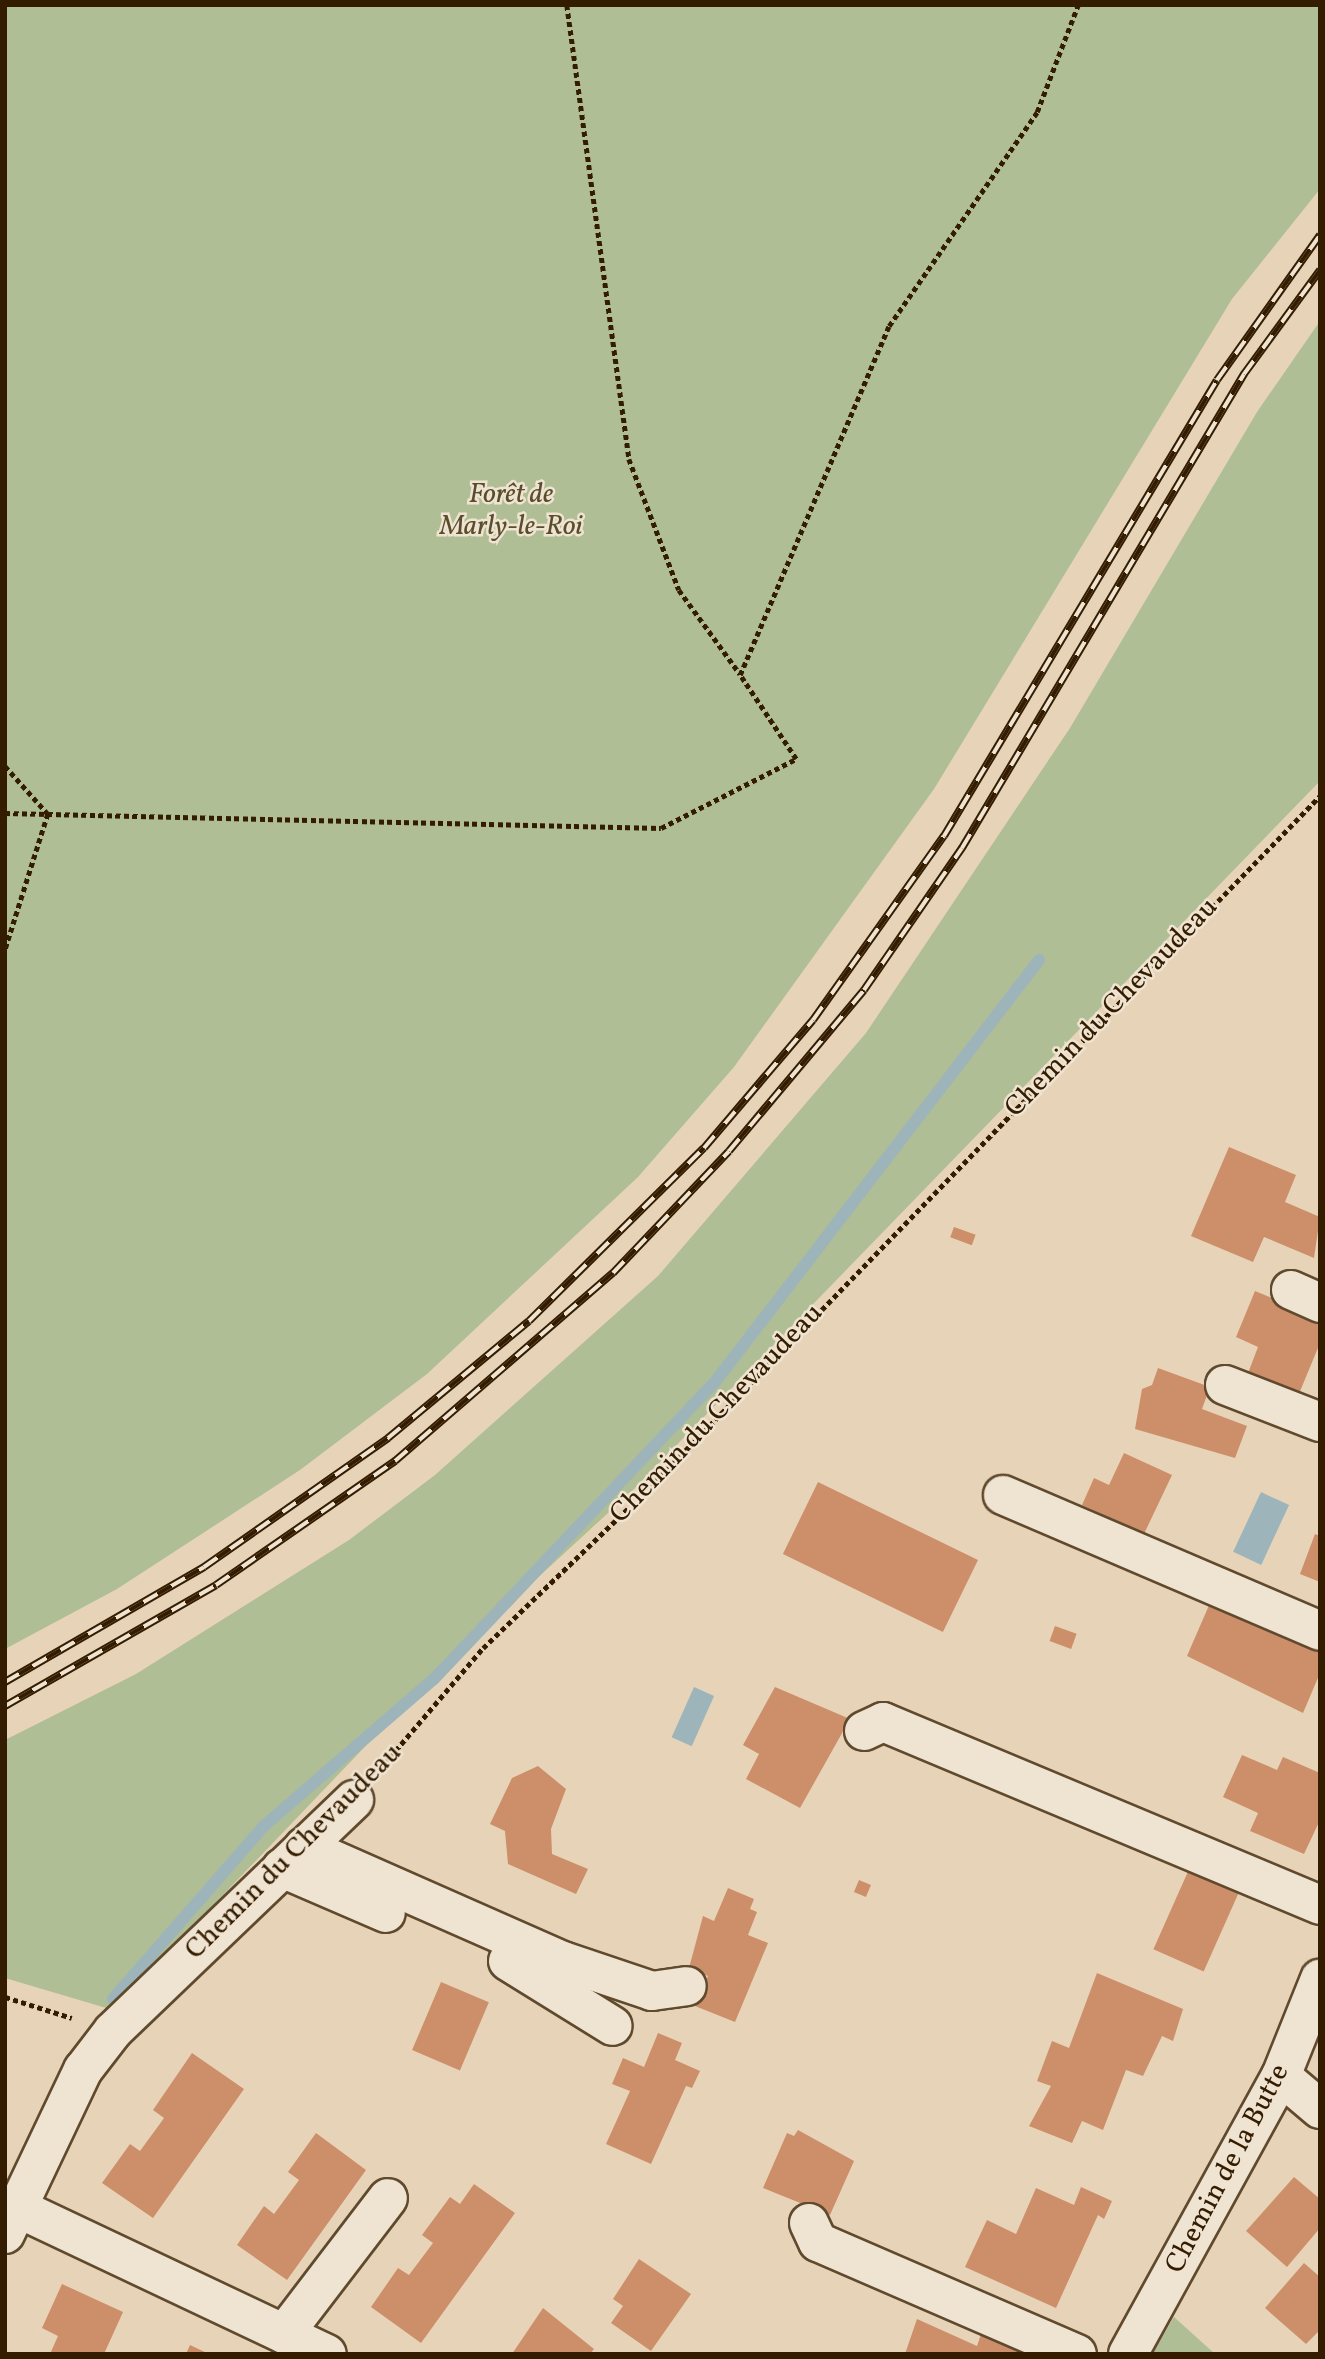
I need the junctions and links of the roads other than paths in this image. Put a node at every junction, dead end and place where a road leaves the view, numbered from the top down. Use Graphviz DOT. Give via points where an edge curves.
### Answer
graph roads {
  1 [pos="1225,1385"];
  2 [pos="1320,1422"];
  3 [pos="1003,1495"];
  4 [pos="1197,1564"];
  5 [pos="1320,1618"];
  6 [pos="1320,1631"];
  7 [pos="864,1731"];
  8 [pos="354,1800"];
  9 [pos="293,1858"];
  10 [pos="1320,1905"];
  11 [pos="1320,1979"];
  12 [pos="687,1986"];
  13 [pos="613,2026"];
  14 [pos="1281,2076"];
  15 [pos="1320,2109"];
  16 [pos="388,2198"];
  17 [pos="13,2222"];
  18 [pos="809,2223"];
  19 [pos="285,2334"];
  20 [pos="327,2354"];
  21 [pos="1077,2354"];
  22 [pos="1128,2354"];
  1 -- 2 [label="street"];
  3 -- 6 [label="street"];
  4 -- 5 [label="street"];
  7 -- 10 [label="street" via="883,1722"];
  8 -- 9 [label="street, Chemin du Chevaudeau"];
  9 -- 12 [label="street" via="652,1991"];
  9 -- 13 [label="street" via="524,1967"];
  9 -- 17 [label="street, Chemin du Chevaudeau" via="113,2031 83,2070"];
  11 -- 14 [label="street, Chemin de la Butte"];
  14 -- 15 [label="street"];
  14 -- 22 [label="street, Chemin de la Butte"];
  16 -- 19 [label="street"];
  17 -- 19 [label="street"];
  18 -- 21 [label="street" via="817,2242"];
  19 -- 20 [label="street"];
}
